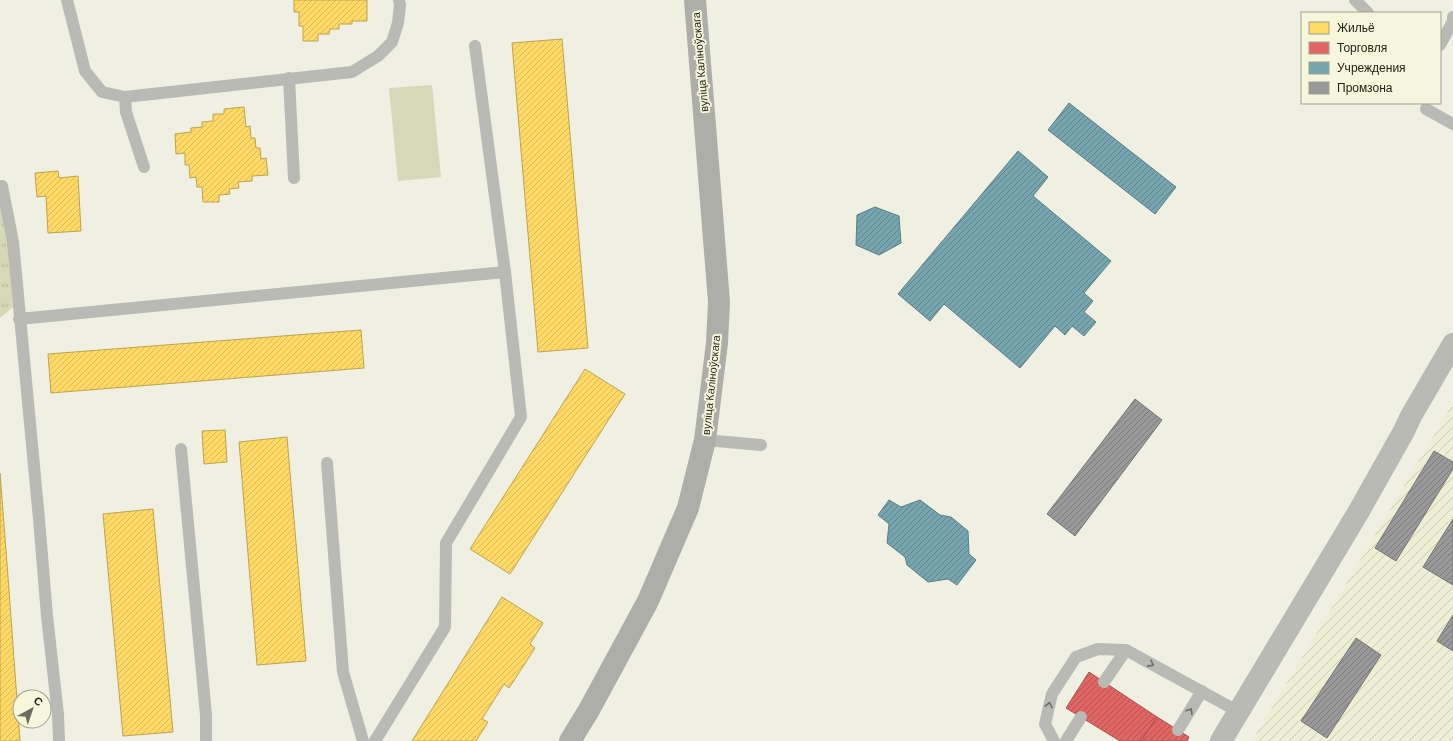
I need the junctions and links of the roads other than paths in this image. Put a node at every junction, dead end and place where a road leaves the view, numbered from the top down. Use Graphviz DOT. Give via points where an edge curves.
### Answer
graph roads {
  1 [pos="67,0"];
  2 [pos="399,0"];
  3 [pos="695,0"];
  4 [pos="1355,0"];
  5 [pos="1367,12"];
  6 [pos="1453,18"];
  7 [pos="1441,43"];
  8 [pos="475,46"];
  9 [pos="289,78"];
  10 [pos="125,97"];
  11 [pos="1426,109"];
  12 [pos="1453,124"];
  13 [pos="144,167"];
  14 [pos="294,178"];
  15 [pos="0,186"];
  16 [pos="505,272"];
  17 [pos="19,319"];
  18 [pos="1453,344"];
  19 [pos="705,440"];
  20 [pos="761,445"];
  21 [pos="182,449"];
  22 [pos="327,464"];
  23 [pos="1126,650"];
  24 [pos="1104,682"];
  25 [pos="1202,691"];
  26 [pos="1239,712"];
  27 [pos="1081,717"];
  28 [pos="1178,730"];
  29 [pos="59,741"];
  30 [pos="206,741"];
  31 [pos="363,741"];
  32 [pos="375,741"];
  33 [pos="570,741"];
  34 [pos="1054,741"];
  35 [pos="1066,741"];
  36 [pos="1221,741"];
  1 -- 10 [label="lane" via="85,71 102,92"];
  2 -- 9 [label="lane" via="398,23 392,42 378,56 352,72"];
  3 -- 19 [label="main road, вуліца Каліноўскага" via="719,302 717,343"];
  4 -- 5 [label="lane"];
  6 -- 7 [label="lane"];
  8 -- 16 [label="lane"];
  9 -- 10 [label="lane"];
  9 -- 14 [label="lane"];
  10 -- 13 [label="lane" via="126,112"];
  11 -- 12 [label="lane"];
  15 -- 17 [label="lane" via="13,242"];
  16 -- 17 [label="lane"];
  16 -- 32 [label="lane" via="521,417 446,543 445,627"];
  17 -- 29 [label="lane"];
  18 -- 26 [label="street" via="1359,511"];
  19 -- 20 [label="lane"];
  19 -- 33 [label="main road, вуліца Каліноўскага" via="688,508 648,601"];
  21 -- 30 [label="lane" via="206,715"];
  22 -- 31 [label="lane" via="343,672"];
  23 -- 24 [label="lane"];
  23 -- 25 [label="lane, one-way"];
  34 -- 23 [label="lane, one-way" via="1045,724 1052,694 1076,656 1098,649"];
  25 -- 26 [label="lane"];
  28 -- 25 [label="lane, one-way"];
  26 -- 36 [label="street"];
  27 -- 35 [label="lane"];
}
